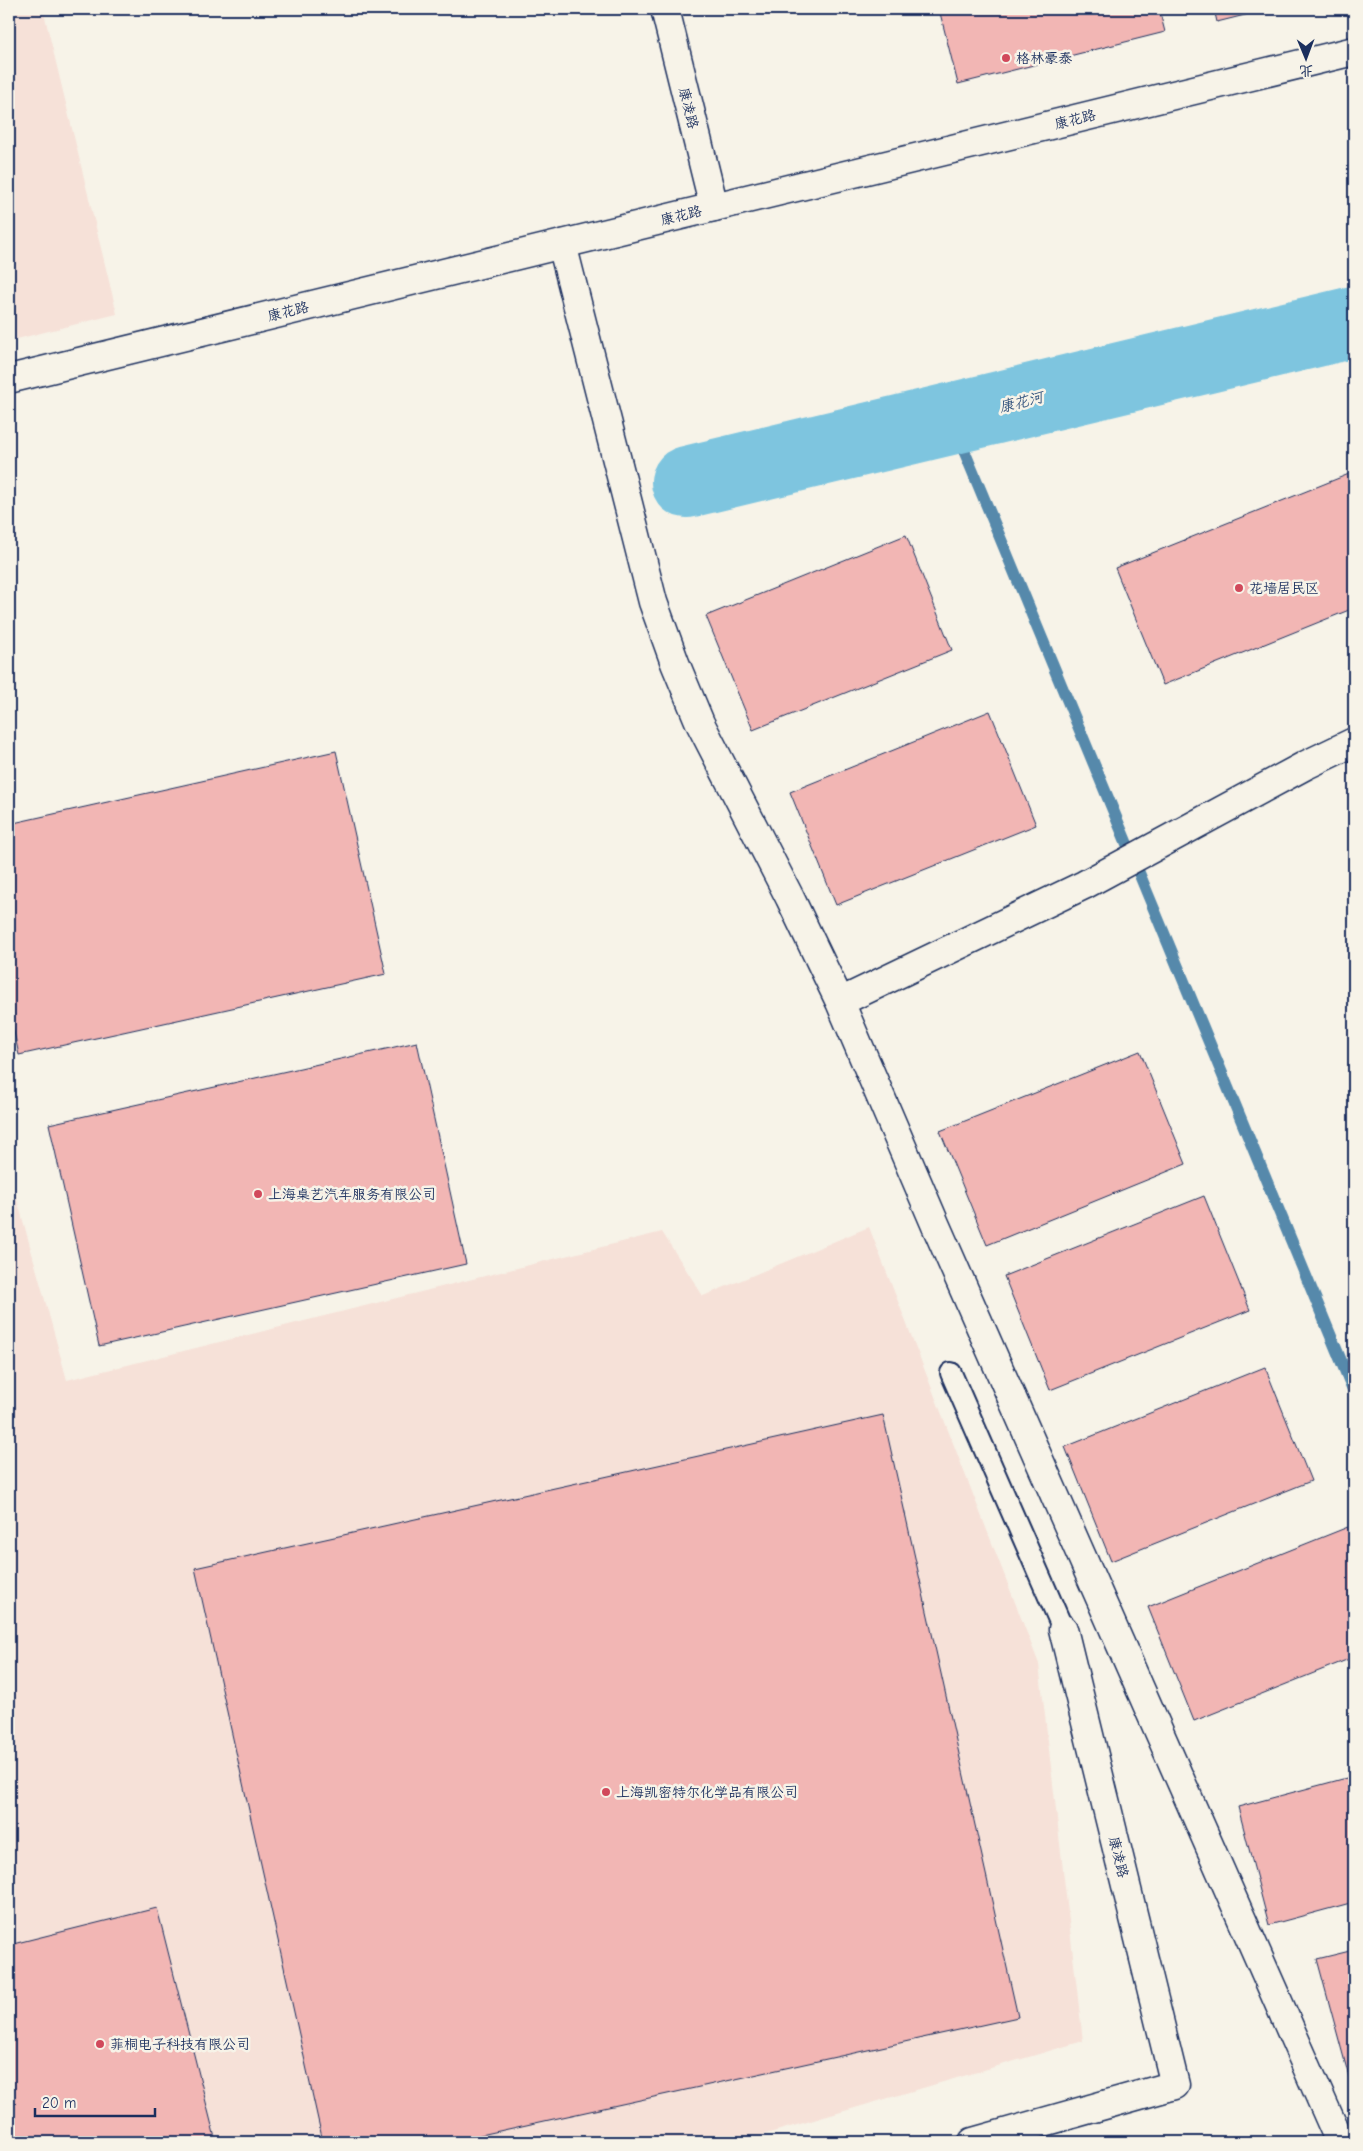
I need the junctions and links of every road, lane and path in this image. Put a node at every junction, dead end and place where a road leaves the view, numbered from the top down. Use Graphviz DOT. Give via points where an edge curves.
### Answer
graph roads {
  1 [pos="665,9"];
  2 [pos="1354,52"];
  3 [pos="714,207"];
  4 [pos="562,244"];
  5 [pos="9,379"];
  6 [pos="1354,742"];
  7 [pos="840,1002"];
  8 [pos="951,1373"];
  9 [pos="1063,1629"];
  10 [pos="973,2142"];
  11 [pos="1340,2142"];
  1 -- 3 [label="street, 康凌路"];
  2 -- 3 [label="street, 康花路"];
  3 -- 4 [label="street, 康花路"];
  4 -- 5 [label="street, 康花路"];
  4 -- 7 [label="street" via="653,602 675,663 700,723"];
  6 -- 7 [label="street" via="1084,885"];
  7 -- 11 [label="street"];
  8 -- 9 [label="lane"];
  9 -- 10 [label="street, 康凌路" via="1175,2085"];
}
